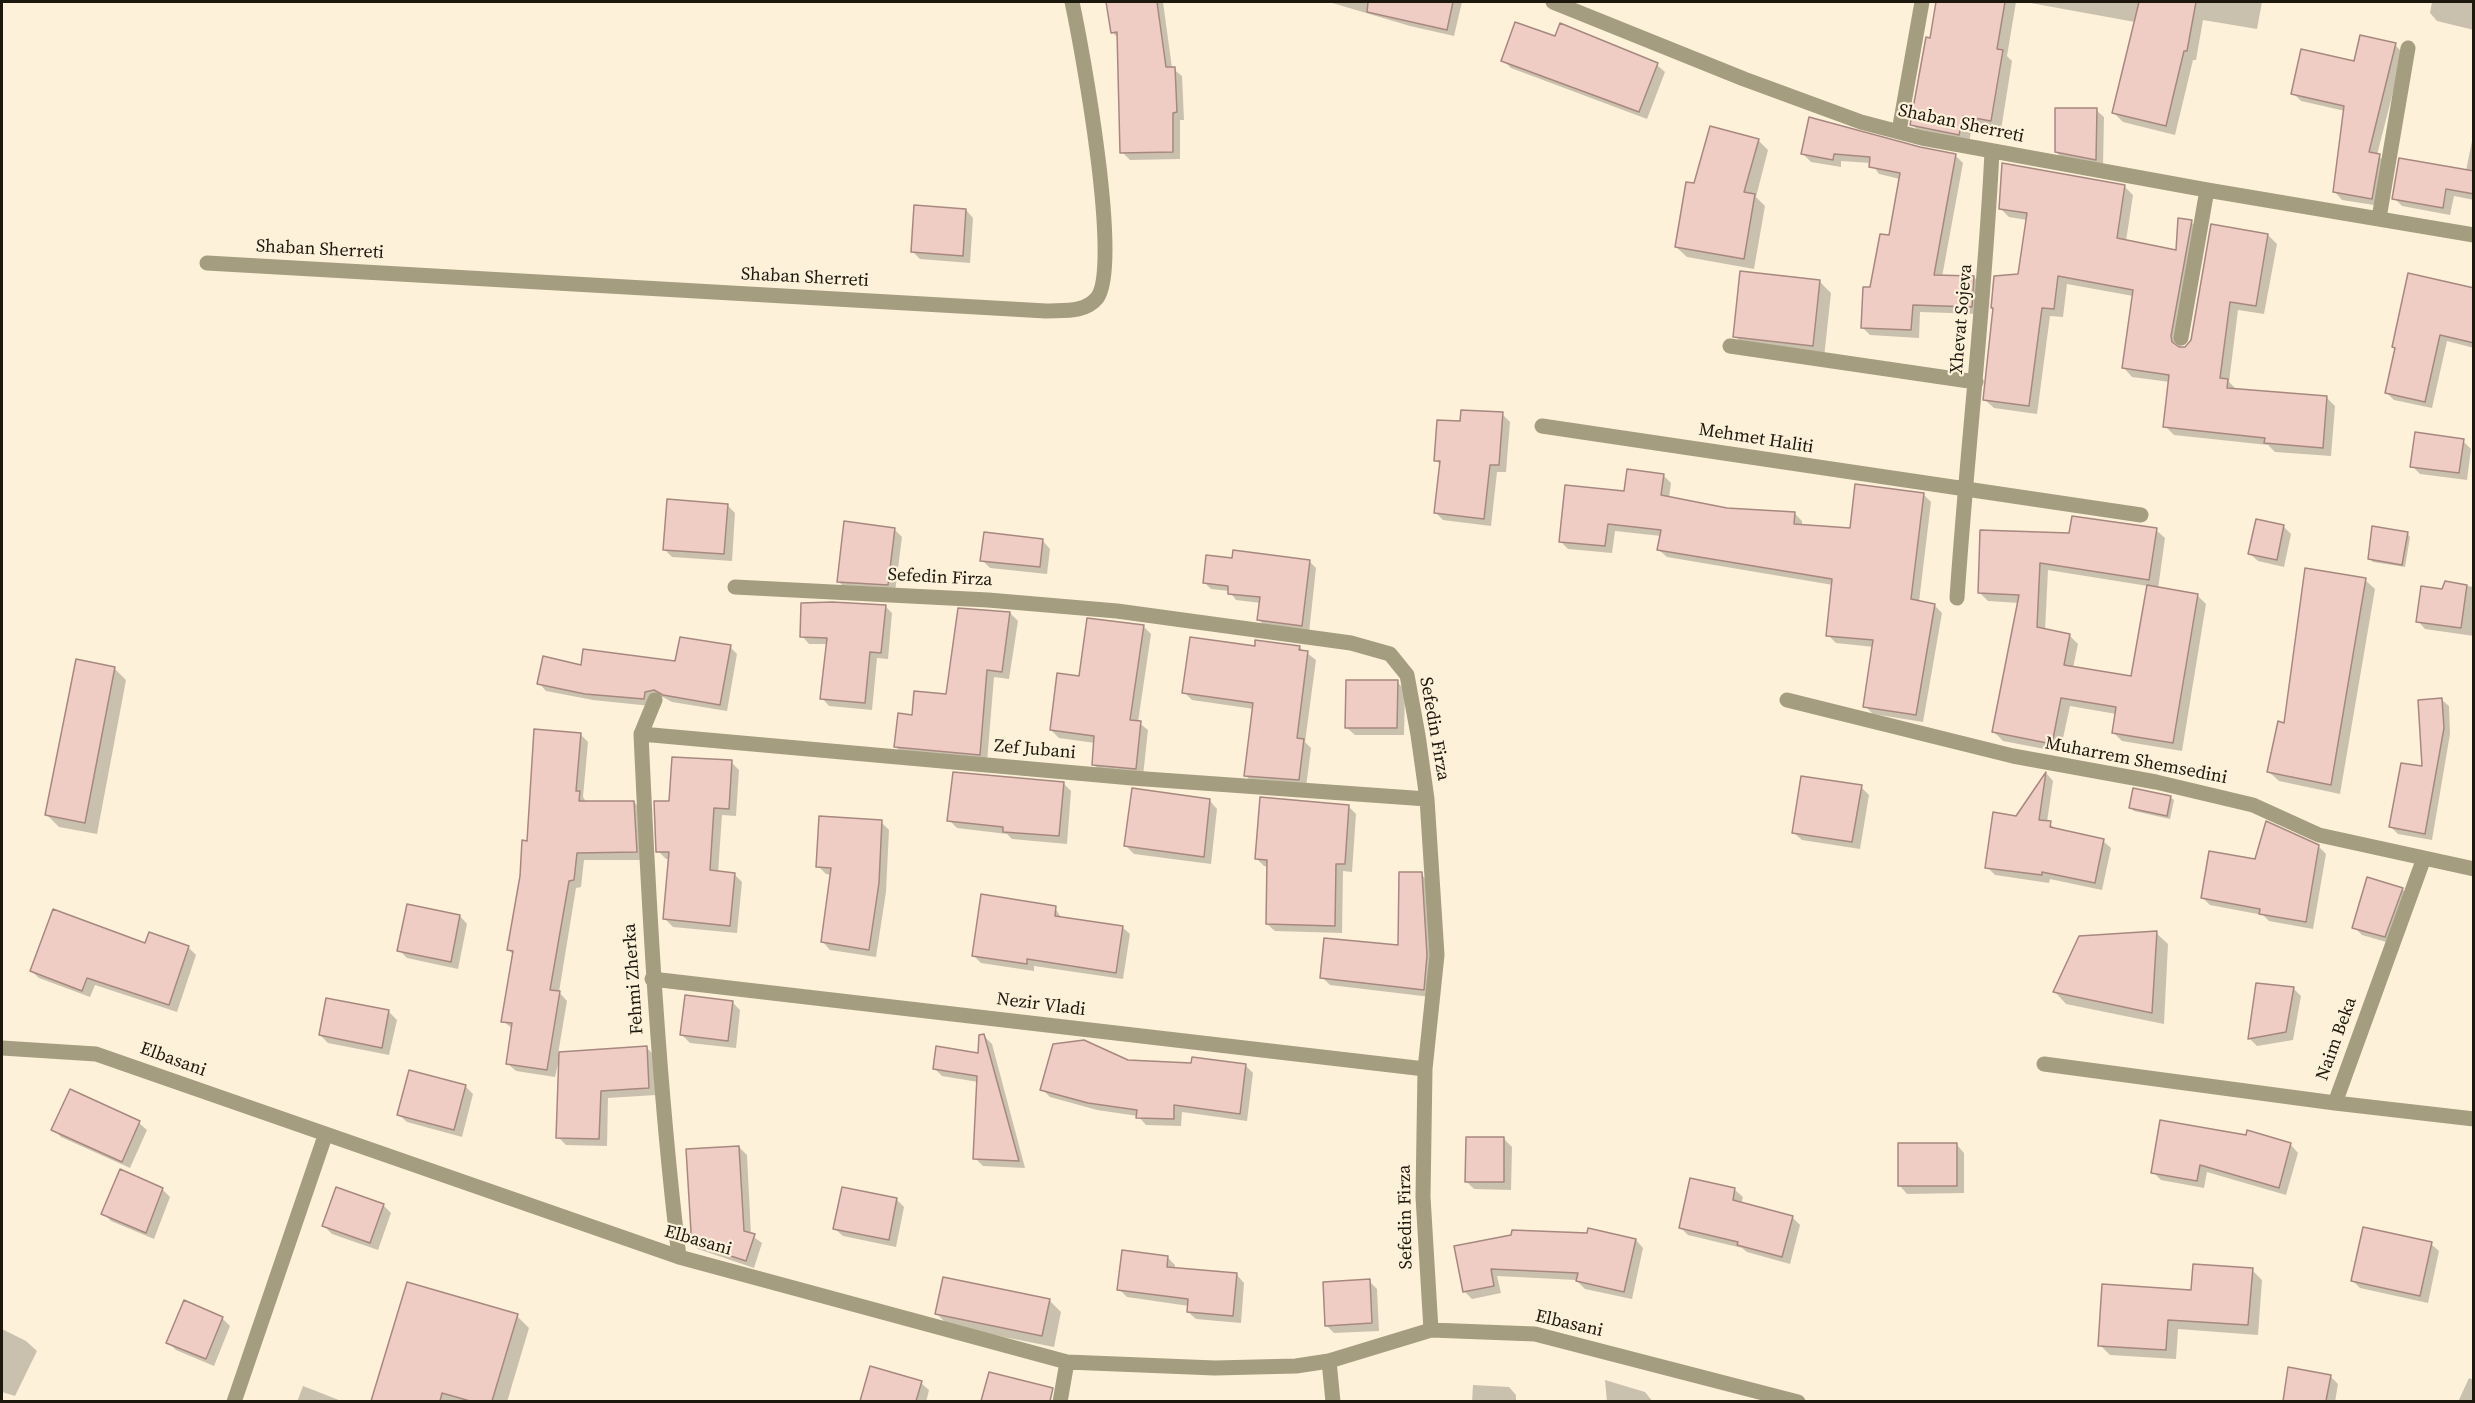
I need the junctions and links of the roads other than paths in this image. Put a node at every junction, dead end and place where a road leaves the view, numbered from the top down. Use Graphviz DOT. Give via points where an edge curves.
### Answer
graph roads {
  1 [pos="1072,2"];
  2 [pos="1553,2"];
  3 [pos="1922,2"];
  4 [pos="2408,48"];
  5 [pos="1899,131"];
  6 [pos="1992,151"];
  7 [pos="2207,190"];
  8 [pos="2379,218"];
  9 [pos="2474,235"];
  10 [pos="207,263"];
  11 [pos="2181,339"];
  12 [pos="1730,345"];
  13 [pos="1976,382"];
  14 [pos="1542,426"];
  15 [pos="1965,490"];
  16 [pos="2141,515"];
  17 [pos="735,587"];
  18 [pos="1958,598"];
  19 [pos="655,700"];
  20 [pos="1787,700"];
  21 [pos="641,734"];
  22 [pos="1426,799"];
  23 [pos="2424,858"];
  24 [pos="2474,869"];
  25 [pos="652,979"];
  26 [pos="2,1048"];
  27 [pos="2044,1065"];
  28 [pos="1425,1069"];
  29 [pos="2335,1103"];
  30 [pos="2474,1119"];
  31 [pos="325,1136"];
  32 [pos="679,1257"];
  33 [pos="1431,1330"];
  34 [pos="1329,1361"];
  35 [pos="1067,1362"];
  36 [pos="234,1401"];
  37 [pos="1060,1401"];
  38 [pos="1333,1401"];
  39 [pos="1798,1401"];
  1 -- 10 [label="street, Shaban Sherreti" via="1086,74 1103,210 1106,278 1098,297 1086,308 1046,311"];
  2 -- 5 [label="street, Shaban Sherreti" via="1744,79 1861,122"];
  3 -- 5 [label="street"];
  4 -- 8 [label="street"];
  5 -- 6 [label="street, Shaban Sherreti"];
  6 -- 7 [label="street, Shaban Sherreti"];
  6 -- 13 [label="street, Xhevat Sojeva"];
  7 -- 8 [label="street, Shaban Sherreti"];
  7 -- 11 [label="street"];
  8 -- 9 [label="street, Shaban Sherreti"];
  12 -- 13 [label="street"];
  13 -- 15 [label="street, Xhevat Sojeva"];
  14 -- 15 [label="street, Mehmet Haliti"];
  15 -- 16 [label="street"];
  15 -- 18 [label="street, Xhevat Sojeva"];
  17 -- 22 [label="street, Sefedin Firza" via="1118,611 1351,643 1390,654 1407,675"];
  19 -- 21 [label="street, Fehmi Zherka"];
  20 -- 23 [label="street, Muharrem Shemsedini" via="2013,756 2156,782 2253,805 2319,835"];
  21 -- 22 [label="street, Zef Jubani" via="1132,778"];
  21 -- 25 [label="street, Fehmi Zherka"];
  22 -- 28 [label="street, Sefedin Firza" via="1437,955"];
  23 -- 24 [label="street, Muharrem Shemsedini"];
  23 -- 29 [label="street, Naim Beka"];
  25 -- 28 [label="street, Nezir Vladi"];
  25 -- 32 [label="street, Fehmi Zherka"];
  26 -- 31 [label="street, Elbasani" via="96,1054"];
  27 -- 29 [label="street"];
  28 -- 33 [label="street, Sefedin Firza" via="1423,1197"];
  29 -- 30 [label="street, Naim Beka"];
  31 -- 32 [label="street, Elbasani"];
  31 -- 36 [label="street"];
  32 -- 35 [label="street, Elbasani"];
  33 -- 34 [label="street, Elbasani"];
  33 -- 39 [label="street, Elbasani" via="1535,1334"];
  34 -- 35 [label="street, Elbasani" via="1215,1368"];
  34 -- 38 [label="street"];
  35 -- 37 [label="street"];
}
